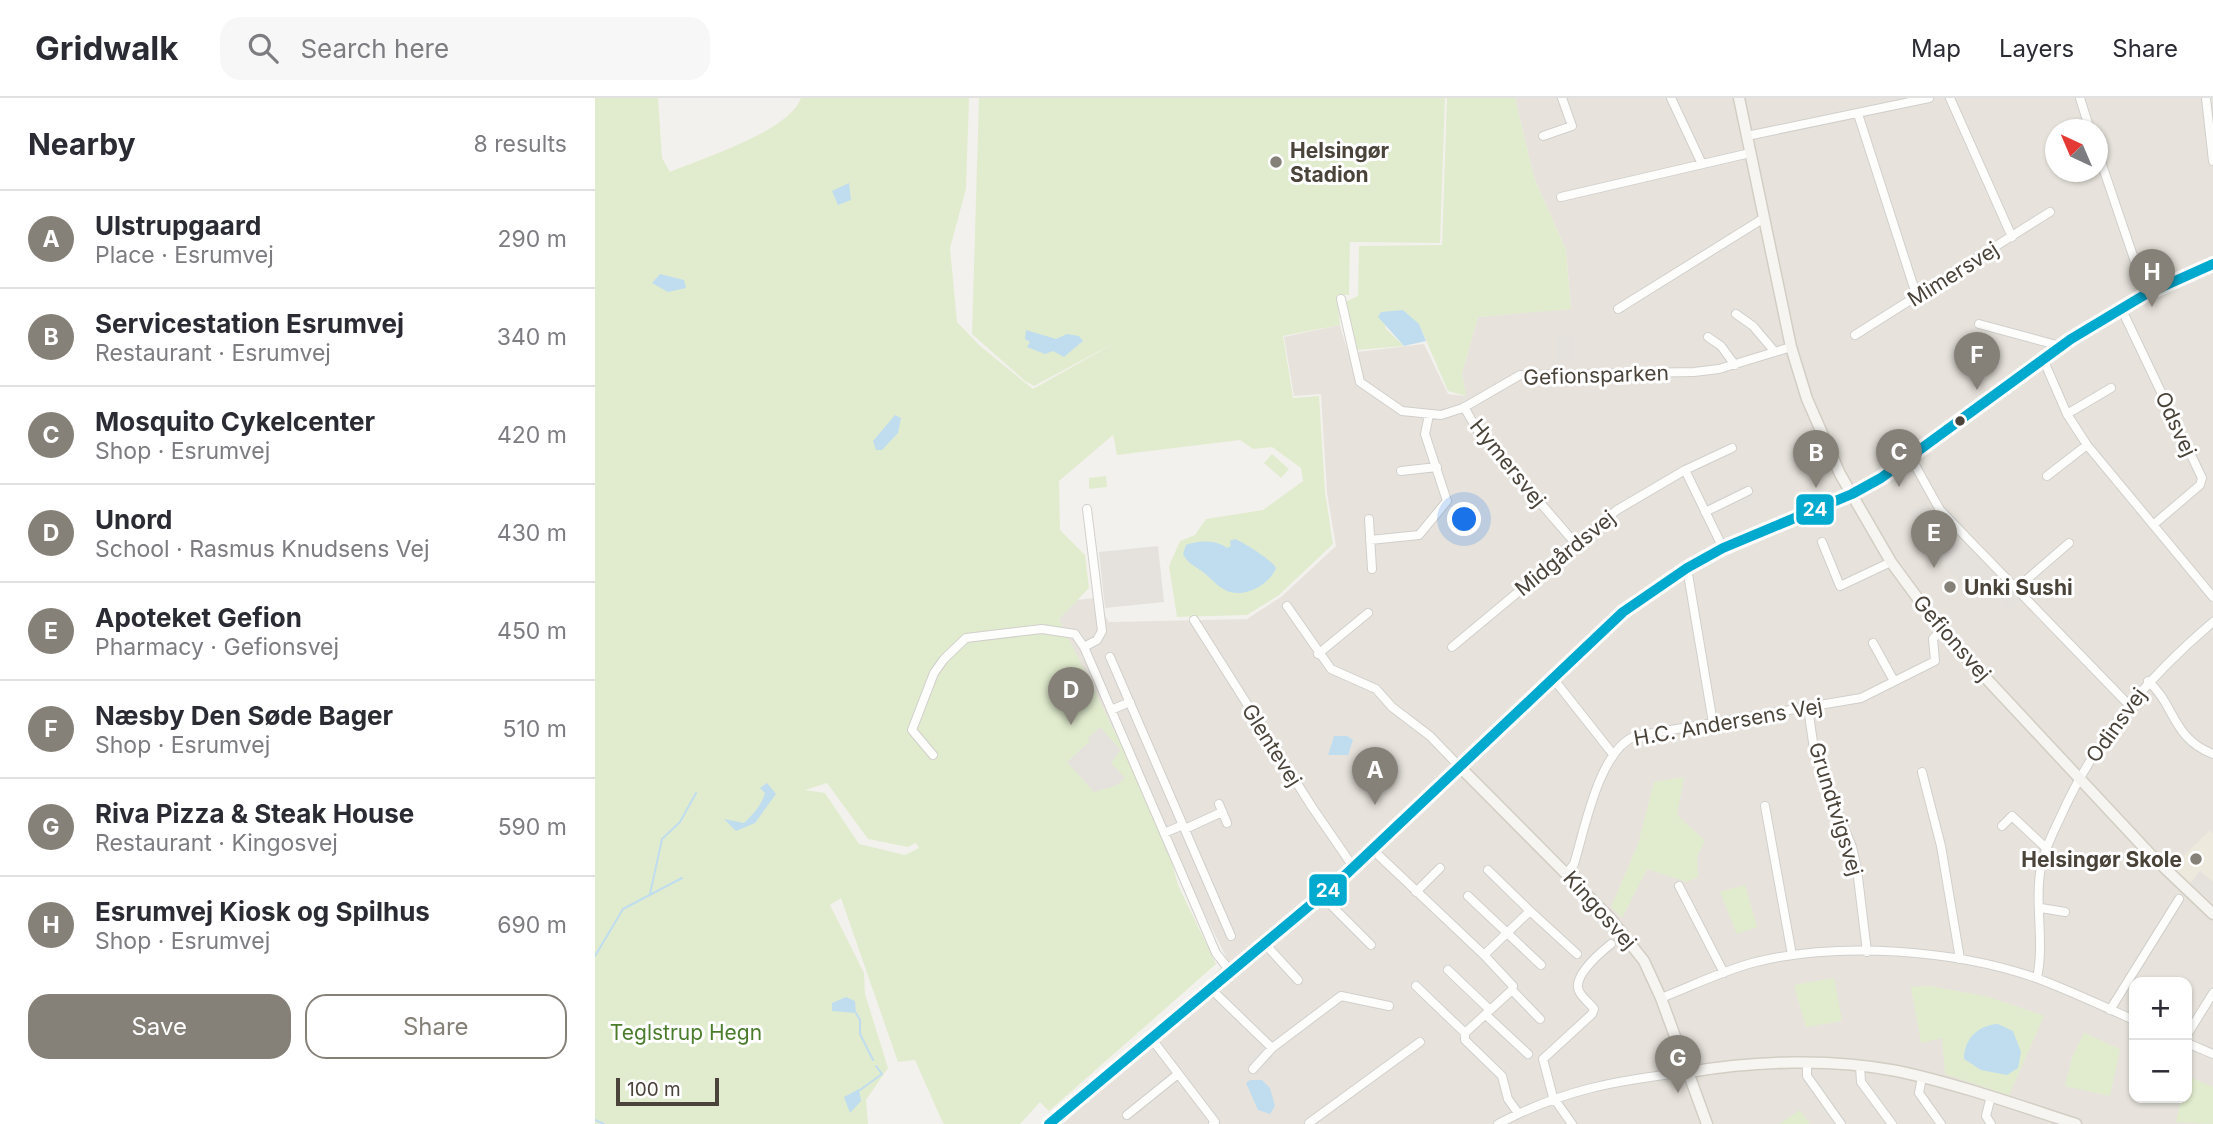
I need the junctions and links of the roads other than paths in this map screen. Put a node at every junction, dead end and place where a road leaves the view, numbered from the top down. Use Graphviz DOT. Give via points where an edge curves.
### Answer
graph roads {
  1 [pos="1562,98"];
  2 [pos="1671,98"];
  3 [pos="1739,98"];
  4 [pos="1929,98"];
  5 [pos="1951,98"];
  6 [pos="2080,98"];
  7 [pos="2206,98"];
  8 [pos="1859,114"];
  9 [pos="2087,119"];
  10 [pos="1543,136"];
  11 [pos="1747,136"];
  12 [pos="1750,153"];
  13 [pos="2213,161"];
  14 [pos="1702,164"];
  15 [pos="2108,182"];
  16 [pos="1561,197"];
  17 [pos="2050,212"];
  18 [pos="1764,218"];
  19 [pos="2012,237"];
  20 [pos="2213,264"];
  21 [pos="2146,294"];
  22 [pos="1917,297"];
  23 [pos="1342,299"];
  24 [pos="2121,308"];
  25 [pos="1618,309"];
  26 [pos="1736,314"];
  27 [pos="1979,324"];
  28 [pos="1855,335"];
  29 [pos="1708,337"];
  30 [pos="2060,346"];
  31 [pos="1791,347"];
  32 [pos="1775,352"];
  33 [pos="2043,359"];
  34 [pos="1735,365"];
  35 [pos="2111,388"];
  36 [pos="1464,407"];
  37 [pos="2067,414"];
  38 [pos="1429,415"];
  39 [pos="2087,445"];
  40 [pos="1732,448"];
  41 [pos="1911,458"];
  42 [pos="1437,467"];
  43 [pos="1685,470"];
  44 [pos="1401,471"];
  45 [pos="2047,476"];
  46 [pos="1748,491"];
  47 [pos="1852,494"];
  48 [pos="1087,509"];
  49 [pos="1705,512"];
  50 [pos="1369,519"];
  51 [pos="2153,525"];
  52 [pos="1370,540"];
  53 [pos="1822,542"];
  54 [pos="1575,543"];
  55 [pos="2069,543"];
  56 [pos="1723,548"];
  57 [pos="1891,562"];
  58 [pos="1687,568"];
  59 [pos="1372,569"];
  60 [pos="2018,587"];
  61 [pos="2213,597"];
  62 [pos="1287,606"];
  63 [pos="1368,613"];
  64 [pos="1194,620"];
  65 [pos="2213,622"];
  66 [pos="1941,631"];
  67 [pos="1873,643"];
  68 [pos="1452,646"];
  69 [pos="1084,647"];
  70 [pos="1318,654"];
  71 [pos="1110,657"];
  72 [pos="1552,677"];
  73 [pos="1894,681"];
  74 [pos="2148,681"];
  75 [pos="1130,702"];
  76 [pos="2128,704"];
  77 [pos="1808,708"];
  78 [pos="1111,710"];
  79 [pos="1713,723"];
  80 [pos="1612,753"];
  81 [pos="2213,754"];
  82 [pos="933,755"];
  83 [pos="1460,767"];
  84 [pos="1922,772"];
  85 [pos="2078,778"];
  86 [pos="1765,806"];
  87 [pos="1227,823"];
  88 [pos="2002,826"];
  89 [pos="1184,827"];
  90 [pos="1164,834"];
  91 [pos="2047,849"];
  92 [pos="1373,850"];
  93 [pos="1354,867"];
  94 [pos="1440,868"];
  95 [pos="1488,870"];
  96 [pos="1567,873"];
  97 [pos="1679,886"];
  98 [pos="1416,892"];
  99 [pos="1322,895"];
  100 [pos="1468,896"];
  101 [pos="2179,899"];
  102 [pos="2041,908"];
  103 [pos="1530,911"];
  104 [pos="2065,912"];
  105 [pos="2213,914"];
  106 [pos="1507,933"];
  107 [pos="1231,936"];
  108 [pos="1263,943"];
  109 [pos="1611,944"];
  110 [pos="1371,945"];
  111 [pos="1867,952"];
  112 [pos="1577,954"];
  113 [pos="1483,955"];
  114 [pos="1792,955"];
  115 [pos="1960,959"];
  116 [pos="1541,965"];
  117 [pos="1448,970"];
  118 [pos="1230,971"];
  119 [pos="1724,973"];
  120 [pos="2037,978"];
  121 [pos="1298,980"];
  122 [pos="1416,986"];
  123 [pos="1210,988"];
  124 [pos="1512,990"];
  125 [pos="2213,993"];
  126 [pos="1661,998"];
  127 [pos="1389,1006"];
  128 [pos="2110,1010"];
  129 [pos="1488,1013"];
  130 [pos="2129,1018"];
  131 [pos="1540,1019"];
  132 [pos="2192,1027"];
  133 [pos="1465,1033"];
  134 [pos="1150,1038"];
  135 [pos="1420,1042"];
  136 [pos="2192,1045"];
  137 [pos="1272,1048"];
  138 [pos="1528,1054"];
  139 [pos="2213,1054"];
  140 [pos="1807,1064"];
  141 [pos="1860,1066"];
  142 [pos="1253,1069"];
  143 [pos="1689,1072"];
  144 [pos="1178,1074"];
  145 [pos="1921,1077"];
  146 [pos="1991,1096"];
  147 [pos="1553,1097"];
  148 [pos="1518,1113"];
  149 [pos="1127,1115"];
  150 [pos="1319,1115"];
  151 [pos="1056,1122"];
  152 [pos="1214,1123"];
  153 [pos="1309,1123"];
  154 [pos="1327,1124"];
  155 [pos="1497,1124"];
  156 [pos="1571,1124"];
  157 [pos="1707,1124"];
  158 [pos="1841,1124"];
  159 [pos="1892,1124"];
  160 [pos="1941,1124"];
  161 [pos="1991,1124"];
  162 [pos="2076,1124"];
  1 -- 10 [label="street" via="1571,126"];
  2 -- 14 [label="street"];
  3 -- 11 [label="main road, Gefionsvej"];
  4 -- 8 [label="street"];
  5 -- 19 [label="street"];
  6 -- 9 [label="street"];
  7 -- 13 [label="street"];
  8 -- 11 [label="street"];
  8 -- 22 [label="street"];
  11 -- 12 [label="main road, Gefionsvej"];
  12 -- 14 [label="street"];
  12 -- 18 [label="main road, Gefionsvej"];
  14 -- 16 [label="street"];
  15 -- 21 [label="street"];
  17 -- 19 [label="street, Mimersvej"];
  18 -- 25 [label="street"];
  18 -- 31 [label="main road, Gefionsvej"];
  19 -- 22 [label="street, Mimersvej"];
  20 -- 21 [label="main road"];
  21 -- 24 [label="main road"];
  22 -- 28 [label="street, Mimersvej"];
  23 -- 38 [label="street, Hymersvej" via="1360,382 1402,411"];
  24 -- 30 [label="main road"];
  24 -- 51 [label="street, Odsvej" via="2202,478 2200,485"];
  26 -- 32 [label="street"];
  27 -- 30 [label="street"];
  29 -- 34 [label="street"];
  30 -- 33 [label="main road"];
  31 -- 32 [label="street, Gefionsparken"];
  31 -- 47 [label="main road, Gefionsvej" via="1807,399"];
  32 -- 34 [label="street, Gefionsparken"];
  33 -- 37 [label="street"];
  33 -- 41 [label="main road"];
  34 -- 36 [label="street, Gefionsparken" via="1694,372 1529,374 1511,379"];
  35 -- 37 [label="street"];
  36 -- 38 [label="street, Hymersvej"];
  36 -- 54 [label="street, Hymersvej" via="1478,431"];
  37 -- 39 [label="street"];
  38 -- 42 [label="street" via="1425,434"];
  39 -- 45 [label="street"];
  39 -- 51 [label="street"];
  40 -- 43 [label="street, Midgårdsvej"];
  41 -- 47 [label="main road"];
  41 -- 60 [label="street" via="1940,510"];
  42 -- 44 [label="street"];
  42 -- 52 [label="street" via="1447,501 1419,535"];
  43 -- 49 [label="street"];
  43 -- 54 [label="street, Midgårdsvej" via="1617,510"];
  46 -- 49 [label="street"];
  47 -- 56 [label="main road"];
  47 -- 57 [label="main road, Gefionsvej"];
  48 -- 69 [label="street" via="1102,631"];
  49 -- 56 [label="street"];
  50 -- 52 [label="street"];
  51 -- 61 [label="street"];
  52 -- 59 [label="street"];
  53 -- 57 [label="street" via="1840,586"];
  54 -- 68 [label="street, Midgårdsvej"];
  55 -- 60 [label="street"];
  56 -- 58 [label="main road"];
  57 -- 66 [label="main road, Gefionsvej"];
  58 -- 72 [label="main road" via="1623,612"];
  58 -- 79 [label="street"];
  60 -- 76 [label="street"];
  62 -- 70 [label="street"];
  63 -- 70 [label="street"];
  64 -- 93 [label="street, Glentevej"];
  65 -- 74 [label="street, Odinsvej"];
  66 -- 73 [label="street, H.C. Andersens Vej" via="1933,639 1935,661"];
  66 -- 85 [label="main road, Gefionsvej"];
  67 -- 73 [label="street"];
  69 -- 78 [label="street"];
  69 -- 82 [label="street" via="1080,638 1068,631 1042,629 966,638 935,673 912,730"];
  70 -- 83 [label="street" via="1340,675 1376,689"];
  71 -- 75 [label="street"];
  72 -- 80 [label="street"];
  72 -- 83 [label="main road"];
  73 -- 77 [label="street, H.C. Andersens Vej" via="1861,698"];
  74 -- 76 [label="street, Odinsvej"];
  74 -- 81 [label="street" via="2178,729"];
  75 -- 78 [label="street"];
  75 -- 89 [label="street"];
  76 -- 85 [label="street, Odinsvej"];
  77 -- 79 [label="street, H.C. Andersens Vej"];
  77 -- 111 [label="street, Grundtvigsvej" via="1815,756 1855,858"];
  78 -- 90 [label="street"];
  79 -- 80 [label="street, H.C. Andersens Vej" via="1635,736"];
  80 -- 96 [label="street, H.C. Andersens Vej"];
  83 -- 92 [label="main road"];
  83 -- 96 [label="main road, Kingosvej"];
  84 -- 115 [label="street" via="1941,846"];
  85 -- 91 [label="street, Odinsvej"];
  85 -- 105 [label="main road, Gefionsvej"];
  86 -- 114 [label="street"];
  87 -- 89 [label="street" via="1220,808"];
  88 -- 91 [label="street" via="2012,816"];
  89 -- 90 [label="street"];
  89 -- 107 [label="street"];
  90 -- 118 [label="street" via="1216,953"];
  91 -- 102 [label="street, Odinsvej" via="2040,870"];
  92 -- 93 [label="main road"];
  92 -- 98 [label="street"];
  93 -- 99 [label="main road"];
  94 -- 98 [label="street"];
  95 -- 103 [label="street"];
  96 -- 126 [label="main road, Kingosvej" via="1629,941"];
  97 -- 119 [label="street"];
  98 -- 113 [label="street"];
  99 -- 108 [label="main road"];
  99 -- 110 [label="street"];
  100 -- 106 [label="street"];
  101 -- 128 [label="street"];
  102 -- 104 [label="street"];
  102 -- 120 [label="street, Odinsvej" via="2042,954"];
  103 -- 106 [label="street"];
  103 -- 112 [label="street"];
  106 -- 113 [label="street"];
  106 -- 116 [label="street"];
  108 -- 118 [label="main road"];
  108 -- 121 [label="street"];
  109 -- 147 [label="street" via="1589,963 1578,983 1594,1009 1592,1014 1543,1059"];
  111 -- 114 [label="street"];
  111 -- 115 [label="street"];
  113 -- 124 [label="street"];
  114 -- 119 [label="street"];
  115 -- 120 [label="street"];
  117 -- 129 [label="street"];
  118 -- 123 [label="main road"];
  119 -- 126 [label="street"];
  120 -- 128 [label="street"];
  122 -- 133 [label="street"];
  123 -- 134 [label="main road"];
  123 -- 137 [label="street"];
  124 -- 129 [label="street"];
  124 -- 131 [label="street"];
  125 -- 132 [label="street"];
  126 -- 143 [label="main road, Kingosvej"];
  127 -- 137 [label="street" via="1341,996"];
  128 -- 130 [label="street"];
  129 -- 133 [label="street"];
  129 -- 138 [label="street"];
  133 -- 148 [label="street" via="1465,1040 1502,1076 1508,1099"];
  134 -- 144 [label="street"];
  134 -- 151 [label="main road"];
  135 -- 150 [label="street"];
  136 -- 139 [label="street"];
  137 -- 142 [label="street"];
  140 -- 141 [label="main road"];
  140 -- 143 [label="main road"];
  140 -- 158 [label="street" via="1807,1076"];
  141 -- 145 [label="main road"];
  141 -- 159 [label="street" via="1861,1082"];
  143 -- 147 [label="street" via="1617,1080"];
  143 -- 157 [label="main road, Kingosvej"];
  144 -- 149 [label="street"];
  144 -- 152 [label="street"];
  145 -- 146 [label="main road"];
  145 -- 160 [label="street" via="1919,1093"];
  146 -- 161 [label="street" via="1986,1116"];
  146 -- 162 [label="main road"];
  147 -- 148 [label="street"];
  147 -- 156 [label="street"];
  148 -- 155 [label="street"];
  150 -- 153 [label="street"];
  150 -- 154 [label="street"];
}
